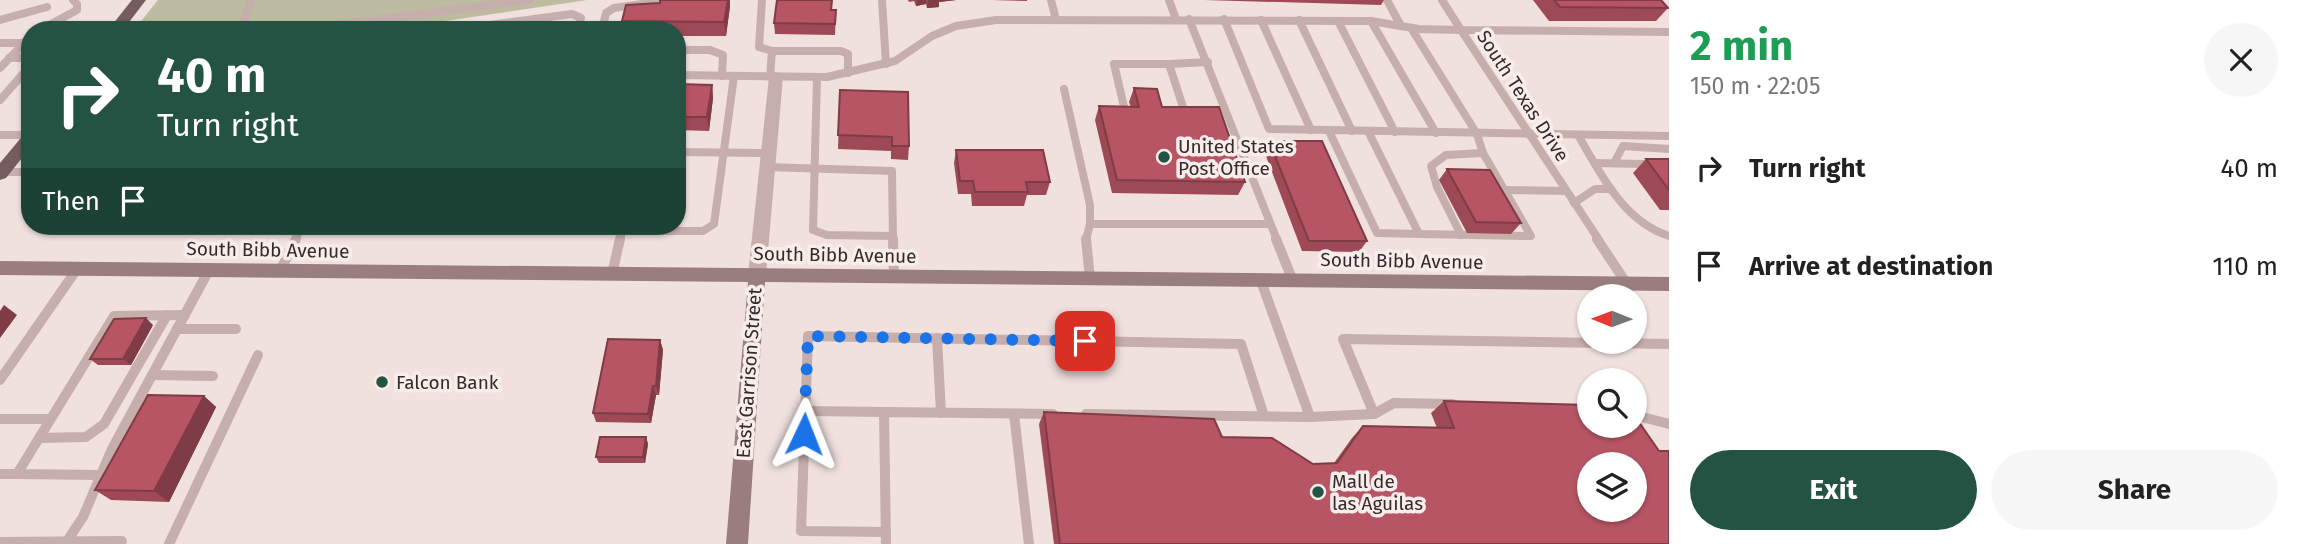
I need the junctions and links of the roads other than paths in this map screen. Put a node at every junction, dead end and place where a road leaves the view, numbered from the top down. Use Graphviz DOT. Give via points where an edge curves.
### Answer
graph roads {
  1 [pos="73,0"];
  2 [pos="139,0"];
  3 [pos="251,0"];
  4 [pos="529,0"];
  5 [pos="670,0"];
  6 [pos="762,0"];
  7 [pos="882,0"];
  8 [pos="1051,0"];
  9 [pos="1169,0"];
  10 [pos="1387,0"];
  11 [pos="1442,0"];
  12 [pos="47,2"];
  13 [pos="535,18"];
  14 [pos="1176,19"];
  15 [pos="1189,19"];
  16 [pos="1224,19"];
  17 [pos="0,20"];
  18 [pos="1056,20"];
  19 [pos="1261,20"];
  20 [pos="1299,20"];
  21 [pos="49,21"];
  22 [pos="58,21"];
  23 [pos="122,21"];
  24 [pos="244,21"];
  25 [pos="367,21"];
  26 [pos="520,21"];
  27 [pos="532,21"];
  28 [pos="580,21"];
  29 [pos="604,21"];
  30 [pos="1338,21"];
  31 [pos="1371,21"];
  32 [pos="1401,26"];
  33 [pos="1412,27"];
  34 [pos="1461,30"];
  35 [pos="1669,32"];
  36 [pos="0,43"];
  37 [pos="21,43"];
  38 [pos="21,44"];
  39 [pos="686,50"];
  40 [pos="772,51"];
  41 [pos="9,58"];
  42 [pos="21,58"];
  43 [pos="1208,62"];
  44 [pos="886,64"];
  45 [pos="1169,64"];
  46 [pos="0,68"];
  47 [pos="848,74"];
  48 [pos="686,75"];
  49 [pos="21,76"];
  50 [pos="722,76"];
  51 [pos="734,76"];
  52 [pos="773,77"];
  53 [pos="817,77"];
  54 [pos="1064,89"];
  55 [pos="0,100"];
  56 [pos="1183,107"];
  57 [pos="1125,111"];
  58 [pos="1311,130"];
  59 [pos="1329,131"];
  60 [pos="1352,131"];
  61 [pos="1368,131"];
  62 [pos="1395,132"];
  63 [pos="1436,133"];
  64 [pos="1477,134"];
  65 [pos="0,135"];
  66 [pos="1530,135"];
  67 [pos="1578,135"];
  68 [pos="21,136"];
  69 [pos="1669,136"];
  70 [pos="21,147"];
  71 [pos="1669,149"];
  72 [pos="686,152"];
  73 [pos="724,152"];
  74 [pos="1483,153"];
  75 [pos="768,160"];
  76 [pos="1595,163"];
  77 [pos="1614,163"];
  78 [pos="1645,164"];
  79 [pos="813,167"];
  80 [pos="21,172"];
  81 [pos="1,173"];
  82 [pos="1611,189"];
  83 [pos="1505,190"];
  84 [pos="1566,191"];
  85 [pos="1574,203"];
  86 [pos="1090,224"];
  87 [pos="1270,224"];
  88 [pos="686,230"];
  89 [pos="1419,234"];
  90 [pos="1461,234"];
  91 [pos="297,235"];
  92 [pos="620,235"];
  93 [pos="893,236"];
  94 [pos="1669,236"];
  95 [pos="0,268"];
  96 [pos="77,269"];
  97 [pos="209,270"];
  98 [pos="280,271"];
  99 [pos="612,274"];
  100 [pos="757,275"];
  101 [pos="894,277"];
  102 [pos="1090,279"];
  103 [pos="1261,281"];
  104 [pos="1293,281"];
  105 [pos="1627,284"];
  106 [pos="1647,284"];
  107 [pos="1669,284"];
  108 [pos="167,315"];
  109 [pos="185,315"];
  110 [pos="177,329"];
  111 [pos="236,329"];
  112 [pos="937,338"];
  113 [pos="1669,344"];
  114 [pos="258,355"];
  115 [pos="152,375"];
  116 [pos="213,376"];
  117 [pos="0,380"];
  118 [pos="1461,404"];
  119 [pos="805,411"];
  120 [pos="884,412"];
  121 [pos="941,413"];
  122 [pos="1014,414"];
  123 [pos="1060,414"];
  124 [pos="1074,414"];
  125 [pos="1374,415"];
  126 [pos="1265,416"];
  127 [pos="1310,417"];
  128 [pos="1647,418"];
  129 [pos="0,419"];
  130 [pos="50,419"];
  131 [pos="1669,424"];
  132 [pos="39,438"];
  133 [pos="0,474"];
  134 [pos="18,474"];
  135 [pos="100,475"];
  136 [pos="886,538"];
  137 [pos="0,542"];
  138 [pos="65,543"];
  139 [pos="120,544"];
  140 [pos="169,544"];
  141 [pos="737,544"];
  142 [pos="1029,544"];
  1 -- 22 [label="lane" via="77,10"];
  2 -- 23 [label="main road"];
  3 -- 24 [label="lane"];
  4 -- 25 [label="lane"];
  5 -- 29 [label="lane" via="614,8"];
  6 -- 40 [label="lane" via="759,47"];
  7 -- 44 [label="lane"];
  8 -- 18 [label="lane"];
  9 -- 14 [label="lane"];
  10 -- 32 [label="lane"];
  11 -- 34 [label="lane"];
  12 -- 17 [label="lane"];
  12 -- 21 [label="lane"];
  13 -- 26 [label="lane"];
  13 -- 27 [label="lane"];
  13 -- 28 [label="lane" via="572,14"];
  14 -- 15 [label="lane, South Texas Drive"];
  14 -- 18 [label="lane, South Texas Drive"];
  15 -- 16 [label="lane, South Texas Drive"];
  15 -- 43 [label="lane"];
  16 -- 19 [label="lane, South Texas Drive"];
  16 -- 58 [label="lane" via="1269,129"];
  18 -- 44 [label="lane, South Texas Drive" via="996,20 956,26"];
  19 -- 20 [label="lane, South Texas Drive"];
  19 -- 58 [label="lane"];
  20 -- 30 [label="lane, South Texas Drive"];
  20 -- 60 [label="lane"];
  30 -- 31 [label="lane, South Texas Drive"];
  30 -- 62 [label="lane"];
  31 -- 32 [label="lane, South Texas Drive"];
  31 -- 63 [label="lane"];
  32 -- 33 [label="lane, South Texas Drive"];
  33 -- 34 [label="lane, South Texas Drive"];
  33 -- 64 [label="lane"];
  34 -- 35 [label="lane"];
  34 -- 66 [label="lane, South Texas Drive"];
  36 -- 37 [label="lane"];
  38 -- 41 [label="lane"];
  39 -- 50 [label="lane" via="723,55"];
  40 -- 47 [label="lane" via="841,51 848,54"];
  40 -- 52 [label="lane"];
  41 -- 42 [label="lane"];
  41 -- 46 [label="lane"];
  43 -- 45 [label="lane"];
  43 -- 87 [label="lane"];
  44 -- 47 [label="lane, South Texas Drive"];
  45 -- 56 [label="lane"];
  45 -- 57 [label="lane" via="1114,64"];
  47 -- 53 [label="lane, South Texas Drive"];
  48 -- 50 [label="lane, South Texas Drive"];
  49 -- 55 [label="lane"];
  50 -- 51 [label="lane, South Texas Drive"];
  51 -- 52 [label="lane, South Texas Drive"];
  51 -- 73 [label="lane"];
  52 -- 53 [label="lane, South Texas Drive"];
  52 -- 75 [label="street, East Garrison Street"];
  53 -- 79 [label="lane"];
  54 -- 86 [label="lane" via="1090,205"];
  58 -- 59 [label="lane"];
  59 -- 60 [label="lane"];
  59 -- 89 [label="lane" via="1377,233"];
  60 -- 61 [label="lane"];
  61 -- 62 [label="lane"];
  61 -- 89 [label="lane"];
  62 -- 63 [label="lane"];
  63 -- 64 [label="lane"];
  64 -- 66 [label="lane"];
  64 -- 74 [label="lane"];
  65 -- 68 [label="lane"];
  66 -- 67 [label="lane"];
  66 -- 84 [label="lane, South Texas Drive"];
  67 -- 69 [label="lane"];
  67 -- 76 [label="lane"];
  70 -- 81 [label="main road"];
  71 -- 77 [label="lane" via="1623,146"];
  72 -- 73 [label="lane"];
  73 -- 75 [label="lane"];
  73 -- 88 [label="lane" via="714,225 703,231"];
  74 -- 83 [label="lane"];
  74 -- 90 [label="lane" via="1447,155 1432,166 1437,187"];
  75 -- 79 [label="lane"];
  75 -- 100 [label="street, East Garrison Street"];
  76 -- 77 [label="lane"];
  76 -- 82 [label="lane"];
  77 -- 78 [label="lane"];
  79 -- 93 [label="lane" via="813,230 827,235"];
  79 -- 93 [label="lane" via="892,171"];
  80 -- 81 [label="lane"];
  82 -- 85 [label="lane" via="1595,189"];
  82 -- 94 [label="lane" via="1630,214"];
  83 -- 84 [label="lane"];
  83 -- 90 [label="lane" via="1531,236"];
  84 -- 85 [label="lane, South Texas Drive"];
  85 -- 105 [label="lane, South Texas Drive"];
  86 -- 87 [label="lane"];
  86 -- 102 [label="lane" via="1086,240"];
  87 -- 104 [label="lane"];
  89 -- 90 [label="lane"];
  91 -- 98 [label="lane"];
  92 -- 99 [label="lane"];
  93 -- 101 [label="lane"];
  95 -- 96 [label="main road, South Bibb Avenue"];
  96 -- 97 [label="main road, South Bibb Avenue"];
  96 -- 117 [label="lane"];
  97 -- 98 [label="main road, South Bibb Avenue"];
  97 -- 109 [label="lane"];
  98 -- 99 [label="main road, South Bibb Avenue"];
  99 -- 100 [label="main road, South Bibb Avenue"];
  100 -- 101 [label="main road, South Bibb Avenue"];
  100 -- 141 [label="main road, East Garrison Street"];
  101 -- 102 [label="main road, South Bibb Avenue"];
  102 -- 103 [label="main road, South Bibb Avenue"];
  103 -- 104 [label="main road, South Bibb Avenue"];
  103 -- 127 [label="lane"];
  104 -- 105 [label="main road, South Bibb Avenue"];
  106 -- 107 [label="main road, South Bibb Avenue"];
  108 -- 109 [label="lane"];
  108 -- 130 [label="lane" via="114,316"];
  108 -- 132 [label="lane" via="104,425 86,437"];
  109 -- 110 [label="lane"];
  110 -- 111 [label="lane"];
  110 -- 115 [label="lane"];
  112 -- 119 [label="lane" via="808,336"];
  112 -- 121 [label="lane"];
  112 -- 126 [label="lane" via="1241,344"];
  113 -- 125 [label="lane" via="1343,339"];
  114 -- 140 [label="lane"];
  115 -- 116 [label="lane"];
  115 -- 135 [label="lane"];
  118 -- 125 [label="lane" via="1394,403"];
  119 -- 120 [label="lane"];
  119 -- 136 [label="lane" via="801,531"];
  120 -- 121 [label="lane"];
  120 -- 136 [label="lane"];
  121 -- 122 [label="lane"];
  122 -- 123 [label="lane"];
  122 -- 142 [label="lane"];
  124 -- 126 [label="lane"];
  125 -- 127 [label="lane"];
  126 -- 127 [label="lane"];
  128 -- 131 [label="lane"];
  129 -- 130 [label="lane"];
  130 -- 132 [label="lane"];
  132 -- 134 [label="lane"];
  133 -- 134 [label="lane"];
  134 -- 135 [label="lane"];
  135 -- 138 [label="lane" via="83,517"];
  137 -- 138 [label="lane"];
  138 -- 139 [label="lane"];
}
